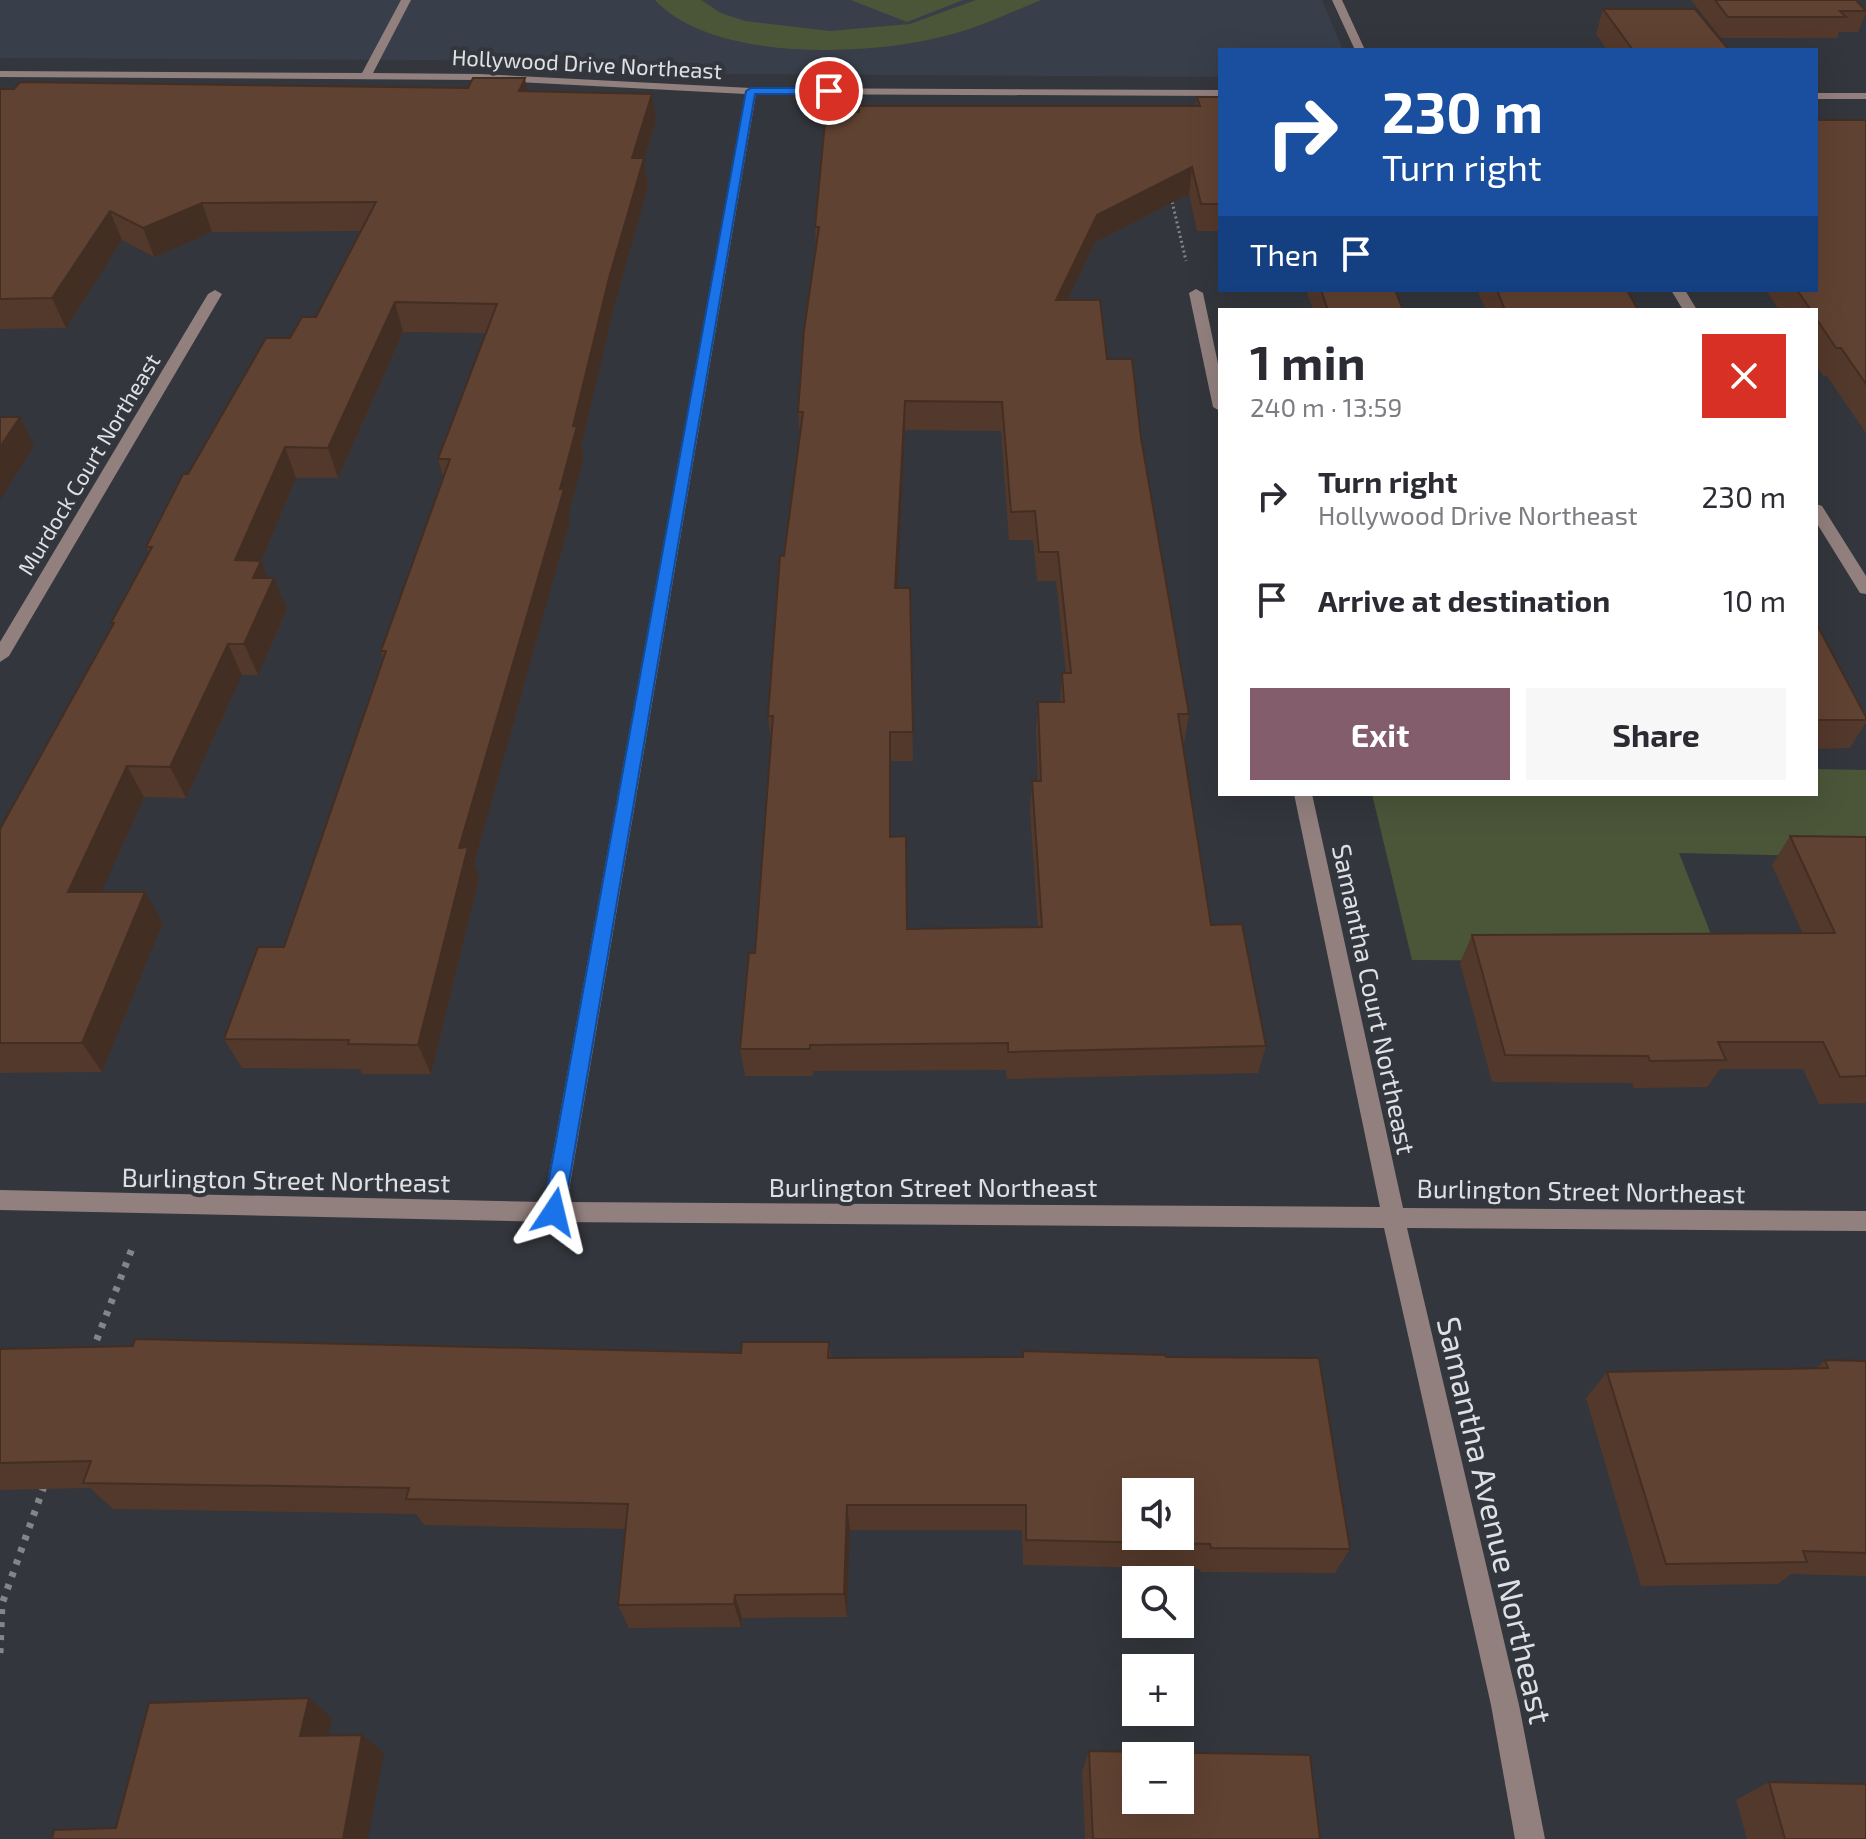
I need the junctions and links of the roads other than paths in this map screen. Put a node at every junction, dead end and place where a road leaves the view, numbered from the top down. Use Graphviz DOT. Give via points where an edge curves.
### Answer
graph roads {
  1 [pos="406,0"];
  2 [pos="1337,0"];
  3 [pos="1359,48"];
  4 [pos="0,74"];
  5 [pos="366,76"];
  6 [pos="751,91"];
  7 [pos="1218,93"];
  8 [pos="1818,96"];
  9 [pos="1866,96"];
  10 [pos="1196,293"];
  11 [pos="215,294"];
  12 [pos="1218,398"];
  13 [pos="1818,512"];
  14 [pos="1866,589"];
  15 [pos="0,656"];
  16 [pos="1303,796"];
  17 [pos="0,1200"];
  18 [pos="554,1212"];
  19 [pos="1393,1216"];
  20 [pos="1866,1221"];
  21 [pos="1530,1839"];
  1 -- 5 [label="street"];
  2 -- 3 [label="street"];
  4 -- 5 [label="street, Hollywood Drive Northeast"];
  5 -- 6 [label="street, Hollywood Drive Northeast"];
  6 -- 7 [label="street, Hollywood Drive Northeast"];
  6 -- 18 [label="street"];
  8 -- 9 [label="street"];
  10 -- 12 [label="street"];
  11 -- 15 [label="street, Murdock Court Northeast"];
  13 -- 14 [label="street"];
  16 -- 19 [label="street, Samantha Court Northeast"];
  17 -- 18 [label="street, Burlington Street Northeast"];
  18 -- 19 [label="street, Burlington Street Northeast"];
  19 -- 20 [label="street, Burlington Street Northeast"];
  19 -- 21 [label="street, Samantha Avenue Northeast" via="1505,1705"];
}
